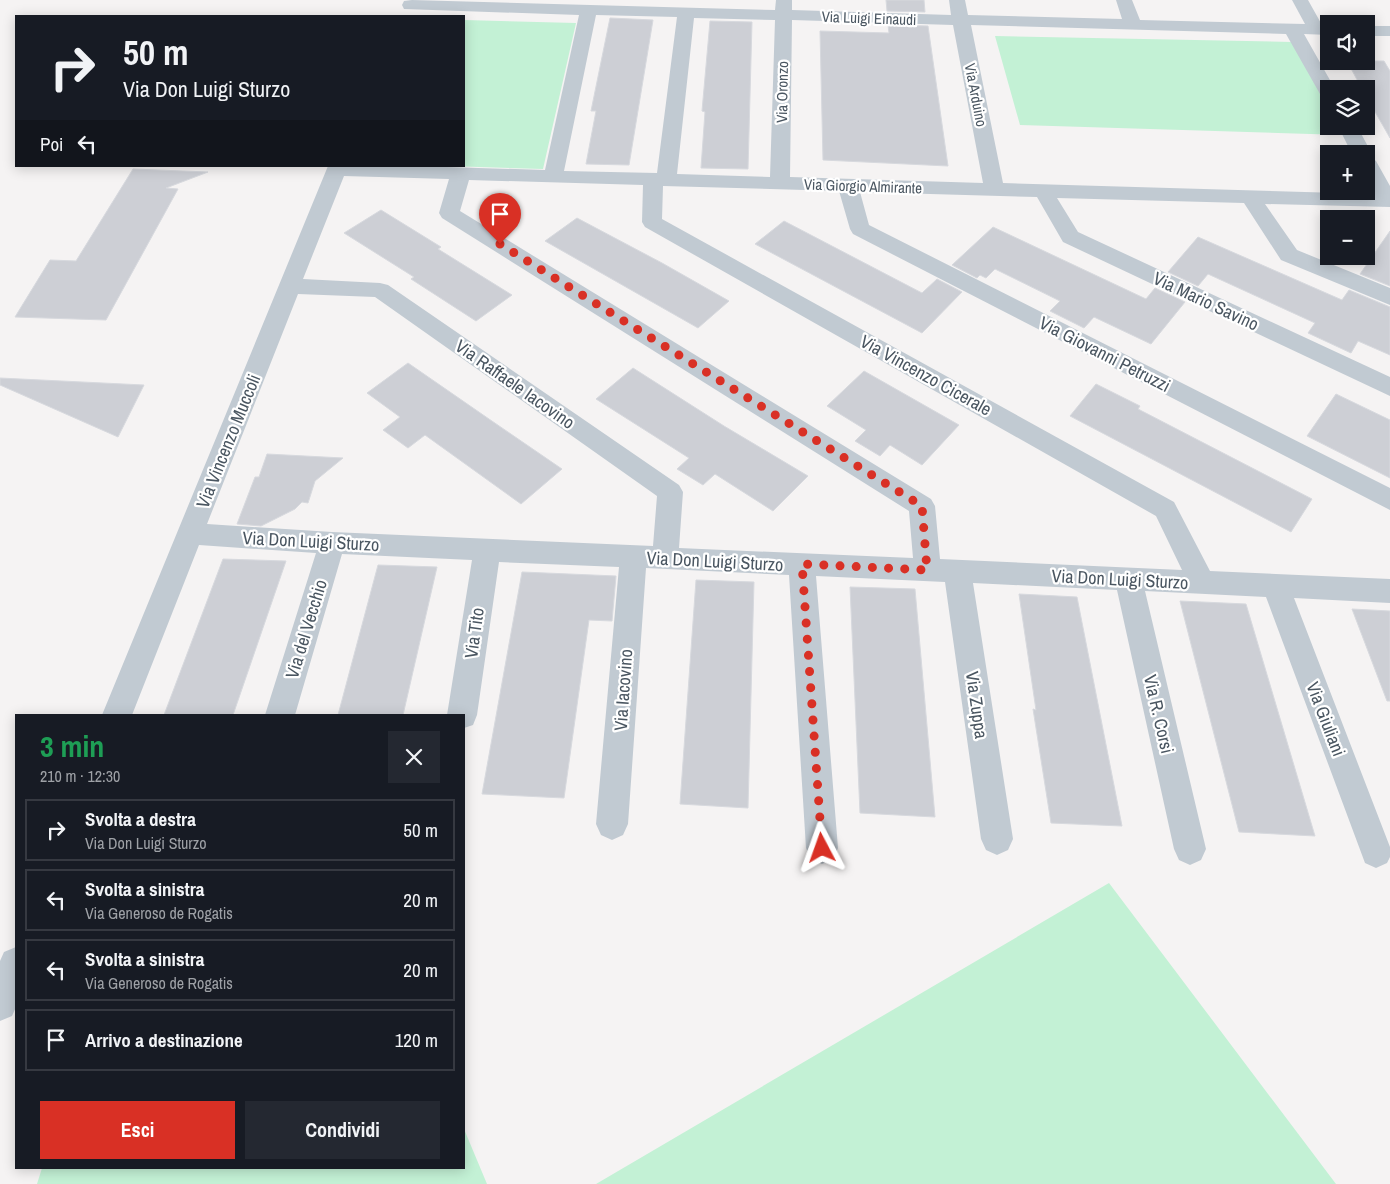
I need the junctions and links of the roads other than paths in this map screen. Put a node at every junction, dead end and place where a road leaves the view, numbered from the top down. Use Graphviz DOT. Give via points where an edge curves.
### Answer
graph roads {
  1 [pos="958,0"];
  2 [pos="1124,0"];
  3 [pos="1300,0"];
  4 [pos="513,4"];
  5 [pos="409,7"];
  6 [pos="602,7"];
  7 [pos="784,8"];
  8 [pos="686,13"];
  9 [pos="962,20"];
  10 [pos="1133,25"];
  11 [pos="1320,27"];
  12 [pos="1292,29"];
  13 [pos="1320,30"];
  14 [pos="1375,31"];
  15 [pos="1390,32"];
  16 [pos="1321,80"];
  17 [pos="337,168"];
  18 [pos="461,174"];
  19 [pos="553,177"];
  20 [pos="1375,177"];
  21 [pos="660,180"];
  22 [pos="780,184"];
  23 [pos="848,186"];
  24 [pos="994,190"];
  25 [pos="1044,192"];
  26 [pos="1251,198"];
  27 [pos="1389,201"];
  28 [pos="290,286"];
  29 [pos="1390,297"];
  30 [pos="1390,387"];
  31 [pos="1390,500"];
  32 [pos="190,534"];
  33 [pos="332,543"];
  34 [pos="487,550"];
  35 [pos="632,557"];
  36 [pos="664,558"];
  37 [pos="802,564"];
  38 [pos="927,570"];
  39 [pos="957,571"];
  40 [pos="1128,579"];
  41 [pos="1202,582"];
  42 [pos="1276,586"];
  43 [pos="1390,591"];
  44 [pos="117,714"];
  45 [pos="280,714"];
  46 [pos="462,714"];
  47 [pos="612,824"];
  48 [pos="997,839"];
  49 [pos="822,848"];
  50 [pos="1190,849"];
  51 [pos="1376,852"];
  52 [pos="15,966"];
  53 [pos="0,1004"];
  1 -- 9 [label="street, Via Arduino"];
  2 -- 10 [label="street"];
  3 -- 11 [label="street"];
  4 -- 5 [label="street, Via Luigi Einaudi"];
  4 -- 6 [label="street, Via Luigi Einaudi"];
  6 -- 8 [label="street, Via Luigi Einaudi"];
  6 -- 19 [label="street"];
  7 -- 8 [label="street, Via Luigi Einaudi"];
  7 -- 9 [label="street, Via Luigi Einaudi"];
  7 -- 22 [label="street, Via Oronzo"];
  8 -- 21 [label="street"];
  9 -- 10 [label="street, Via Luigi Einaudi"];
  9 -- 24 [label="street, Via Arduino"];
  10 -- 12 [label="street, Via Luigi Einaudi"];
  12 -- 13 [label="street, Via Luigi Einaudi"];
  12 -- 16 [label="street"];
  14 -- 15 [label="street"];
  17 -- 18 [label="street, Via Giorgio Almirante"];
  17 -- 28 [label="street, Via Vincenzo Muccoli"];
  18 -- 19 [label="street, Via Giorgio Almirante"];
  18 -- 38 [label="street" via="449,212 922,506"];
  19 -- 21 [label="street, Via Giorgio Almirante"];
  20 -- 27 [label="street"];
  21 -- 22 [label="street, Via Giorgio Almirante"];
  21 -- 41 [label="street, Via Vincenzo Cicerale" via="652,222 1165,509"];
  22 -- 23 [label="street, Via Giorgio Almirante"];
  23 -- 24 [label="street, Via Giorgio Almirante"];
  23 -- 31 [label="street, Via Giovanni Petruzzi" via="860,229"];
  24 -- 25 [label="street, Via Giorgio Almirante"];
  25 -- 26 [label="street, Via Giorgio Almirante"];
  25 -- 30 [label="street, Via Mario Savino" via="1070,237"];
  26 -- 27 [label="street, Via Giorgio Almirante"];
  26 -- 29 [label="street" via="1289,255"];
  28 -- 32 [label="street, Via Vincenzo Muccoli"];
  28 -- 36 [label="street, Via Raffaele Iacovino" via="380,290 670,492"];
  32 -- 33 [label="street, Via Don Luigi Sturzo"];
  32 -- 44 [label="street, Via Vincenzo Muccoli"];
  33 -- 34 [label="street, Via Don Luigi Sturzo"];
  33 -- 45 [label="street, Via del Vecchio"];
  34 -- 35 [label="street, Via Don Luigi Sturzo"];
  34 -- 46 [label="street, Via Tito"];
  35 -- 36 [label="street, Via Don Luigi Sturzo"];
  35 -- 47 [label="street, Via Iacovino"];
  36 -- 37 [label="street, Via Don Luigi Sturzo"];
  37 -- 38 [label="street, Via Don Luigi Sturzo"];
  37 -- 49 [label="street"];
  38 -- 39 [label="street, Via Don Luigi Sturzo"];
  39 -- 40 [label="street, Via Don Luigi Sturzo"];
  39 -- 48 [label="street, Via Zuppa"];
  40 -- 41 [label="street, Via Don Luigi Sturzo"];
  40 -- 50 [label="street, Via R. Corsi"];
  41 -- 42 [label="street, Via Don Luigi Sturzo"];
  42 -- 43 [label="street, Via Don Luigi Sturzo"];
  42 -- 51 [label="street, Via Giuliani"];
  52 -- 53 [label="street"];
}
